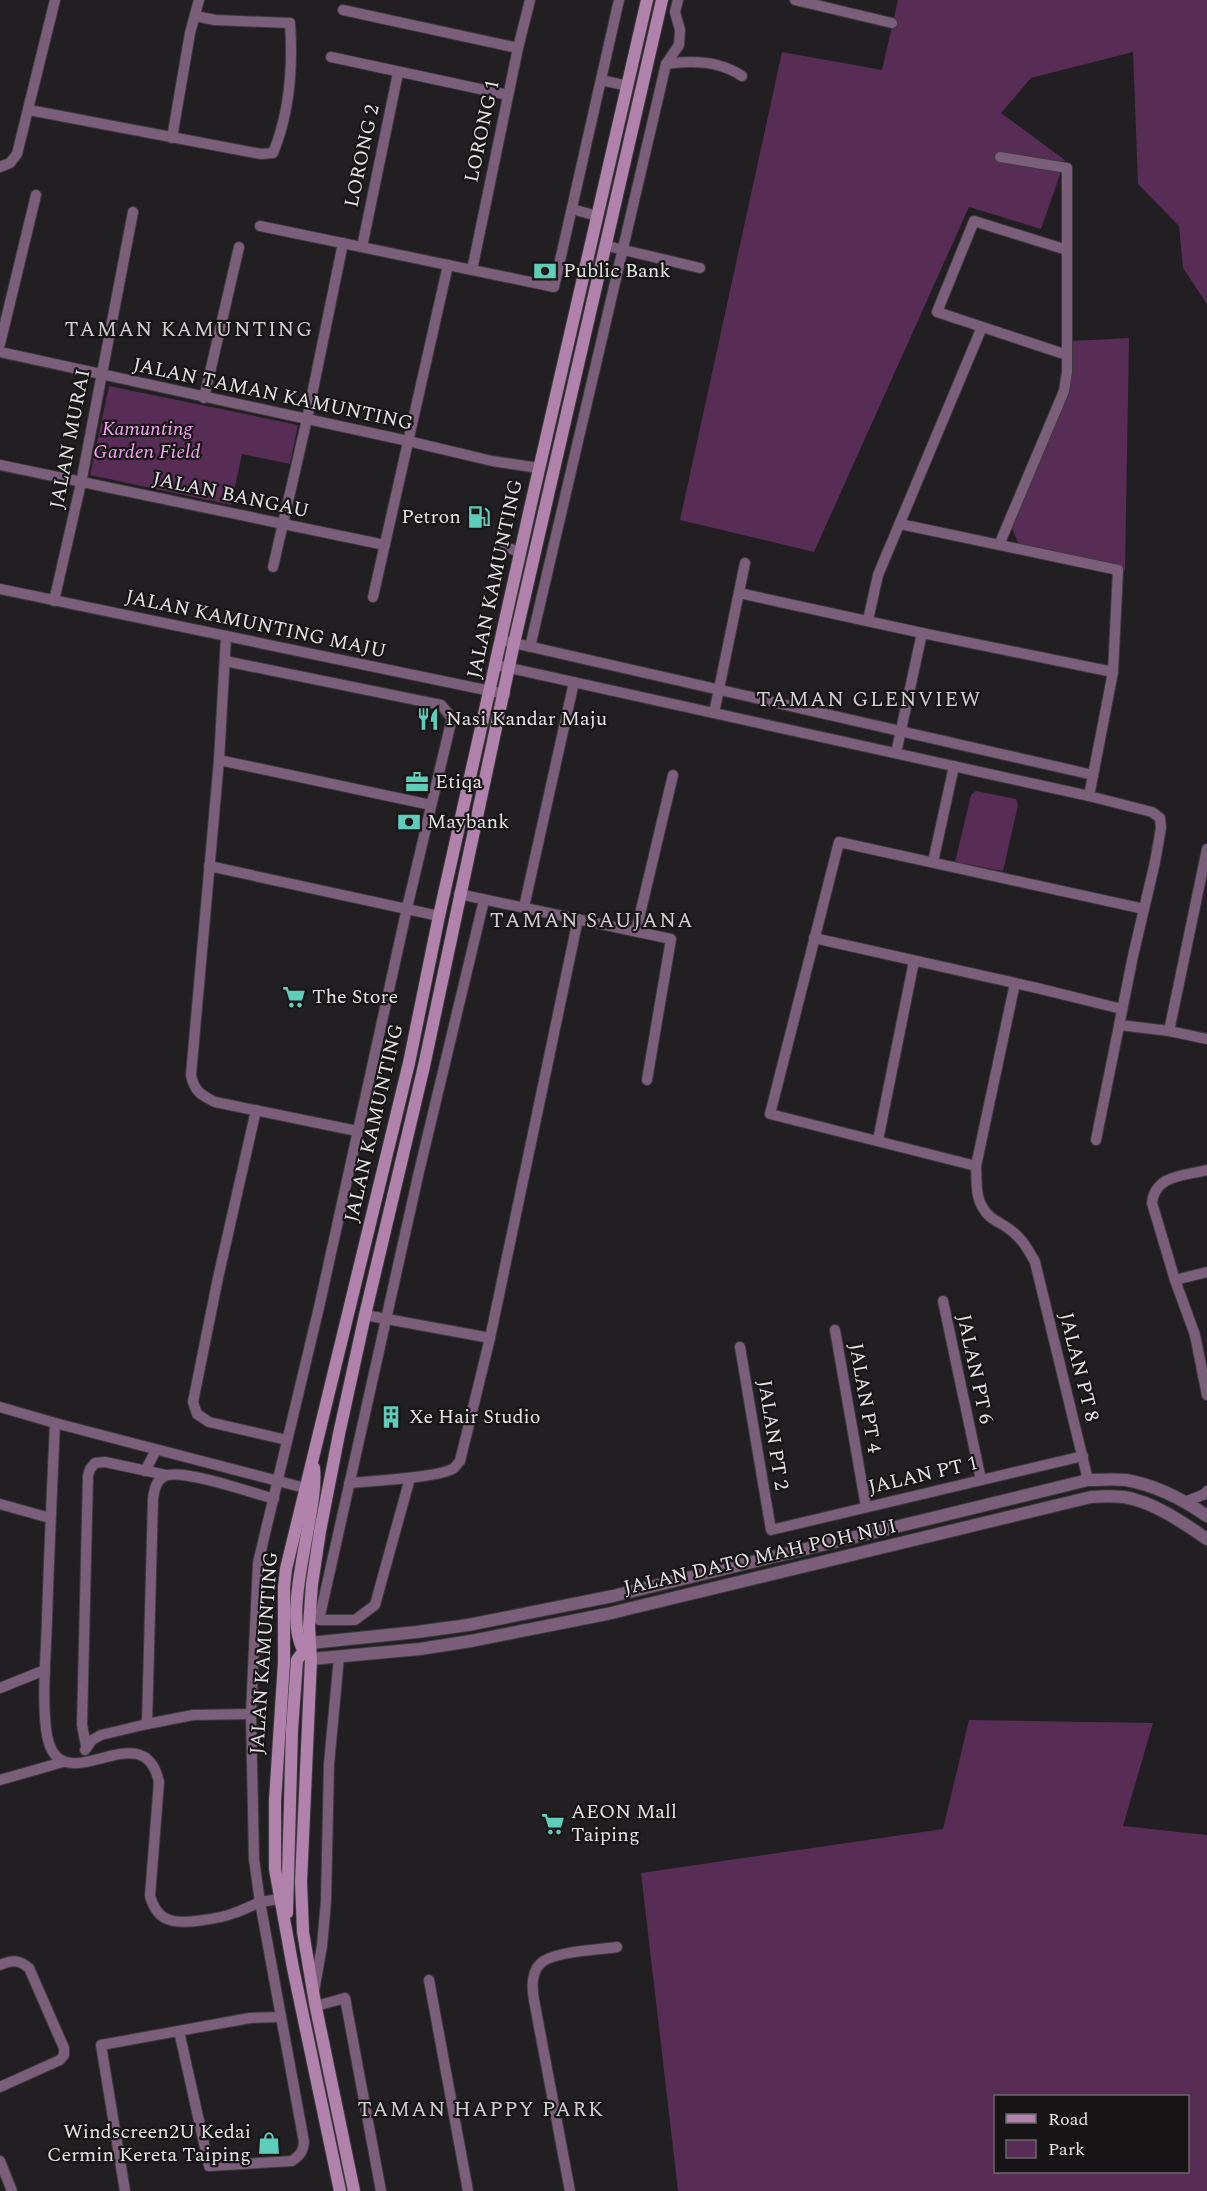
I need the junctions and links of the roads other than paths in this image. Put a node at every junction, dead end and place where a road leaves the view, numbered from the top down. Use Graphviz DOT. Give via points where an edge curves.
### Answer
graph roads {
  1 [pos="55,0"];
  2 [pos="199,0"];
  3 [pos="530,0"];
  4 [pos="619,0"];
  5 [pos="647,0"];
  6 [pos="662,0"];
  7 [pos="678,0"];
  8 [pos="795,0"];
  9 [pos="343,10"];
  10 [pos="195,16"];
  11 [pos="676,19"];
  12 [pos="658,20"];
  13 [pos="892,22"];
  14 [pos="518,48"];
  15 [pos="331,57"];
  16 [pos="666,64"];
  17 [pos="398,73"];
  18 [pos="742,76"];
  19 [pos="601,80"];
  20 [pos="628,86"];
  21 [pos="508,95"];
  22 [pos="29,111"];
  23 [pos="172,138"];
  24 [pos="1000,157"];
  25 [pos="0,167"];
  26 [pos="36,195"];
  27 [pos="572,209"];
  28 [pos="133,212"];
  29 [pos="597,216"];
  30 [pos="260,226"];
  31 [pos="343,243"];
  32 [pos="607,246"];
  33 [pos="238,247"];
  34 [pos="362,247"];
  35 [pos="623,250"];
  36 [pos="1067,250"];
  37 [pos="448,265"];
  38 [pos="700,268"];
  39 [pos="472,270"];
  40 [pos="982,327"];
  41 [pos="0,344"];
  42 [pos="0,352"];
  43 [pos="1067,355"];
  44 [pos="101,375"];
  45 [pos="204,398"];
  46 [pos="307,419"];
  47 [pos="408,441"];
  48 [pos="0,465"];
  49 [pos="539,468"];
  50 [pos="81,483"];
  51 [pos="283,524"];
  52 [pos="900,524"];
  53 [pos="386,545"];
  54 [pos="999,545"];
  55 [pos="505,547"];
  56 [pos="521,552"];
  57 [pos="745,563"];
  58 [pos="273,567"];
  59 [pos="0,589"];
  60 [pos="739,593"];
  61 [pos="373,597"];
  62 [pos="54,601"];
  63 [pos="868,620"];
  64 [pos="922,633"];
  65 [pos="226,637"];
  66 [pos="501,640"];
  67 [pos="514,643"];
  68 [pos="530,647"];
  69 [pos="225,661"];
  70 [pos="496,665"];
  71 [pos="509,668"];
  72 [pos="1113,672"];
  73 [pos="574,682"];
  74 [pos="719,690"];
  75 [pos="491,691"];
  76 [pos="504,694"];
  77 [pos="714,713"];
  78 [pos="902,732"];
  79 [pos="896,753"];
  80 [pos="219,760"];
  81 [pos="954,766"];
  82 [pos="673,775"];
  83 [pos="1093,775"];
  84 [pos="1089,796"];
  85 [pos="431,805"];
  86 [pos="1207,849"];
  87 [pos="933,862"];
  88 [pos="208,866"];
  89 [pos="459,894"];
  90 [pos="484,900"];
  91 [pos="524,907"];
  92 [pos="407,908"];
  93 [pos="1144,909"];
  94 [pos="439,916"];
  95 [pos="578,919"];
  96 [pos="636,931"];
  97 [pos="814,938"];
  98 [pos="914,961"];
  99 [pos="1015,983"];
  100 [pos="1122,1009"];
  101 [pos="1120,1024"];
  102 [pos="1169,1031"];
  103 [pos="1207,1039"];
  104 [pos="647,1080"];
  105 [pos="256,1110"];
  106 [pos="357,1131"];
  107 [pos="878,1140"];
  108 [pos="1096,1140"];
  109 [pos="976,1166"];
  110 [pos="1207,1170"];
  111 [pos="1207,1272"];
  112 [pos="1175,1280"];
  113 [pos="943,1301"];
  114 [pos="365,1315"];
  115 [pos="385,1319"];
  116 [pos="835,1330"];
  117 [pos="490,1338"];
  118 [pos="740,1347"];
  119 [pos="1204,1372"];
  120 [pos="1207,1395"];
  121 [pos="0,1407"];
  122 [pos="55,1424"];
  123 [pos="287,1440"];
  124 [pos="156,1450"];
  125 [pos="1083,1456"];
  126 [pos="313,1462"];
  127 [pos="145,1471"];
  128 [pos="166,1475"];
  129 [pos="410,1478"];
  130 [pos="1104,1479"];
  131 [pos="981,1480"];
  132 [pos="1088,1480"];
  133 [pos="278,1482"];
  134 [pos="349,1483"];
  135 [pos="305,1488"];
  136 [pos="1206,1493"];
  137 [pos="1105,1496"];
  138 [pos="274,1499"];
  139 [pos="1185,1502"];
  140 [pos="0,1503"];
  141 [pos="866,1507"];
  142 [pos="1205,1514"];
  143 [pos="51,1518"];
  144 [pos="771,1530"];
  145 [pos="1207,1539"];
  146 [pos="308,1651"];
  147 [pos="339,1657"];
  148 [pos="45,1670"];
  149 [pos="0,1688"];
  150 [pos="251,1714"];
  151 [pos="147,1724"];
  152 [pos="86,1746"];
  153 [pos="63,1761"];
  154 [pos="84,1762"];
  155 [pos="0,1780"];
  156 [pos="279,1899"];
  157 [pos="260,1902"];
  158 [pos="287,1932"];
  159 [pos="618,1947"];
  160 [pos="0,1965"];
  161 [pos="429,1980"];
  162 [pos="315,2001"];
  163 [pos="281,2017"];
  164 [pos="179,2031"];
  165 [pos="0,2087"];
  166 [pos="0,2161"];
  167 [pos="12,2191"];
  168 [pos="125,2191"];
  169 [pos="340,2191"];
  170 [pos="354,2191"];
  171 [pos="381,2191"];
  172 [pos="468,2191"];
  173 [pos="570,2191"];
  1 -- 22 [label="street"];
  2 -- 10 [label="street"];
  3 -- 14 [label="street, LORONG 1"];
  4 -- 19 [label="street"];
  5 -- 20 [label="main road, JALAN KAMUNTING"];
  6 -- 12 [label="main road, JALAN KAMUNTING"];
  7 -- 11 [label="street"];
  8 -- 13 [label="street"];
  9 -- 14 [label="street"];
  10 -- 23 [label="street"];
  10 -- 23 [label="street" via="290,22 286,111 273,153"];
  11 -- 12 [label="street"];
  11 -- 16 [label="street" via="679,45"];
  12 -- 32 [label="main road, JALAN KAMUNTING"];
  14 -- 21 [label="street, LORONG 1"];
  15 -- 17 [label="street"];
  16 -- 18 [label="street" via="703,63"];
  16 -- 35 [label="street"];
  17 -- 21 [label="street"];
  17 -- 34 [label="street, LORONG 2"];
  19 -- 20 [label="street"];
  19 -- 27 [label="street"];
  20 -- 29 [label="main road, JALAN KAMUNTING"];
  21 -- 39 [label="street, LORONG 1"];
  22 -- 23 [label="street"];
  22 -- 25 [label="street" via="17,154"];
  24 -- 36 [label="street" via="1067,168"];
  26 -- 41 [label="street"];
  27 -- 29 [label="street"];
  27 -- 39 [label="street" via="554,287"];
  28 -- 44 [label="street, JALAN MURAI"];
  29 -- 49 [label="main road, JALAN KAMUNTING"];
  30 -- 31 [label="street"];
  31 -- 34 [label="street"];
  31 -- 46 [label="street"];
  32 -- 35 [label="street"];
  32 -- 67 [label="main road, JALAN KAMUNTING"];
  33 -- 45 [label="street"];
  34 -- 37 [label="street"];
  35 -- 38 [label="street"];
  35 -- 68 [label="street"];
  36 -- 40 [label="street" via="974,221 937,312"];
  36 -- 43 [label="street"];
  37 -- 39 [label="street"];
  37 -- 47 [label="street"];
  40 -- 43 [label="street"];
  40 -- 52 [label="street"];
  42 -- 44 [label="street, JALAN TAMAN KAMUNTING"];
  43 -- 54 [label="street" via="1064,391"];
  44 -- 45 [label="street, JALAN TAMAN KAMUNTING"];
  44 -- 50 [label="street, JALAN MURAI"];
  45 -- 46 [label="street, JALAN TAMAN KAMUNTING"];
  46 -- 47 [label="street, JALAN TAMAN KAMUNTING"];
  46 -- 51 [label="street"];
  47 -- 49 [label="street, JALAN TAMAN KAMUNTING"];
  47 -- 53 [label="street"];
  48 -- 50 [label="street, JALAN BANGAU"];
  49 -- 56 [label="main road, JALAN KAMUNTING"];
  50 -- 51 [label="street, JALAN BANGAU"];
  50 -- 62 [label="street, JALAN MURAI"];
  51 -- 53 [label="street, JALAN BANGAU"];
  51 -- 58 [label="street"];
  52 -- 54 [label="street"];
  52 -- 63 [label="street" via="878,575"];
  53 -- 61 [label="street"];
  54 -- 72 [label="street" via="1118,570"];
  55 -- 56 [label="street"];
  56 -- 66 [label="main road, JALAN KAMUNTING"];
  57 -- 60 [label="street"];
  59 -- 62 [label="street, JALAN KAMUNTING MAJU"];
  60 -- 63 [label="street"];
  60 -- 74 [label="street"];
  62 -- 65 [label="street, JALAN KAMUNTING MAJU"];
  63 -- 64 [label="street"];
  64 -- 72 [label="street"];
  64 -- 78 [label="street"];
  65 -- 69 [label="street"];
  65 -- 75 [label="street, JALAN KAMUNTING MAJU"];
  66 -- 67 [label="street"];
  66 -- 70 [label="main road, JALAN KAMUNTING"];
  67 -- 68 [label="street"];
  67 -- 71 [label="main road, JALAN KAMUNTING"];
  68 -- 74 [label="street"];
  69 -- 80 [label="street"];
  69 -- 85 [label="street" via="441,705 452,718"];
  70 -- 71 [label="street"];
  70 -- 75 [label="main road, JALAN KAMUNTING"];
  71 -- 73 [label="street"];
  71 -- 76 [label="main road, JALAN KAMUNTING"];
  72 -- 83 [label="street"];
  73 -- 77 [label="street"];
  73 -- 91 [label="street"];
  74 -- 77 [label="street"];
  74 -- 78 [label="street"];
  75 -- 76 [label="street, JALAN KAMUNTING MAJU"];
  75 -- 94 [label="main road, JALAN KAMUNTING"];
  76 -- 89 [label="main road, JALAN KAMUNTING"];
  77 -- 79 [label="street"];
  78 -- 79 [label="street"];
  78 -- 83 [label="street"];
  79 -- 81 [label="street"];
  80 -- 85 [label="street"];
  80 -- 88 [label="street"];
  81 -- 84 [label="street"];
  81 -- 87 [label="street"];
  82 -- 96 [label="street"];
  83 -- 84 [label="street"];
  84 -- 93 [label="street" via="1152,812 1160,818"];
  85 -- 92 [label="street"];
  86 -- 102 [label="street"];
  87 -- 93 [label="street"];
  87 -- 97 [label="street" via="839,842"];
  88 -- 92 [label="street"];
  88 -- 105 [label="street" via="191,1075 196,1091 215,1102"];
  89 -- 90 [label="street"];
  89 -- 114 [label="main road, JALAN KAMUNTING" via="424,1066"];
  90 -- 91 [label="street"];
  90 -- 115 [label="street"];
  91 -- 95 [label="street"];
  92 -- 94 [label="street"];
  92 -- 106 [label="street"];
  93 -- 100 [label="street"];
  94 -- 126 [label="main road, JALAN KAMUNTING" via="409,1063"];
  95 -- 96 [label="street"];
  95 -- 117 [label="street"];
  96 -- 104 [label="street" via="671,939"];
  97 -- 98 [label="street"];
  97 -- 107 [label="street" via="770,1114"];
  98 -- 99 [label="street"];
  98 -- 107 [label="street"];
  99 -- 100 [label="street"];
  99 -- 109 [label="street, JALAN PT 8"];
  100 -- 101 [label="street"];
  101 -- 102 [label="street"];
  101 -- 108 [label="street"];
  102 -- 103 [label="street"];
  105 -- 106 [label="street"];
  105 -- 123 [label="street" via="193,1402 197,1414 209,1422"];
  106 -- 123 [label="street"];
  107 -- 109 [label="street"];
  109 -- 125 [label="street, JALAN PT 8" via="982,1208 1012,1231 1035,1263"];
  110 -- 112 [label="street" via="1162,1182 1153,1191 1152,1203"];
  111 -- 112 [label="street"];
  112 -- 119 [label="street" via="1196,1335"];
  113 -- 131 [label="street, JALAN PT 6"];
  114 -- 115 [label="street"];
  114 -- 146 [label="main road, JALAN KAMUNTING" via="320,1531"];
  115 -- 117 [label="street"];
  115 -- 134 [label="street"];
  116 -- 141 [label="street, JALAN PT 4"];
  117 -- 129 [label="street" via="460,1461 445,1472"];
  118 -- 144 [label="street, JALAN PT 2"];
  119 -- 120 [label="street"];
  121 -- 122 [label="street"];
  122 -- 124 [label="street"];
  122 -- 143 [label="street"];
  123 -- 133 [label="street"];
  124 -- 127 [label="street"];
  124 -- 133 [label="street"];
  125 -- 131 [label="street, JALAN PT 1"];
  125 -- 132 [label="street, JALAN PT 8"];
  126 -- 135 [label="main road, JALAN KAMUNTING"];
  126 -- 146 [label="main road" via="315,1484 298,1589 297,1625"];
  127 -- 128 [label="street"];
  127 -- 152 [label="street" via="105,1462 95,1463 88,1476 82,1725"];
  128 -- 138 [label="street" via="187,1475"];
  128 -- 151 [label="street" via="155,1487 153,1499"];
  129 -- 134 [label="street"];
  129 -- 134 [label="street" via="375,1605 356,1620 319,1620"];
  130 -- 132 [label="street, JALAN DATO MAH POH NUI"];
  130 -- 137 [label="street"];
  130 -- 139 [label="street, JALAN DATO MAH POH NUI" via="1126,1480"];
  131 -- 141 [label="street, JALAN PT 1"];
  132 -- 146 [label="street, JALAN DATO MAH POH NUI" via="613,1596"];
  133 -- 135 [label="street"];
  133 -- 138 [label="street"];
  135 -- 156 [label="main road, JALAN KAMUNTING" via="284,1587 274,1841"];
  136 -- 139 [label="street"];
  136 -- 142 [label="street"];
  137 -- 145 [label="street, JALAN DATO MAH POH NUI" via="1145,1503"];
  137 -- 147 [label="street, JALAN DATO MAH POH NUI" via="607,1614 461,1643"];
  138 -- 150 [label="street" via="258,1563"];
  139 -- 142 [label="street, JALAN DATO MAH POH NUI"];
  140 -- 143 [label="street"];
  141 -- 144 [label="street, JALAN PT 1"];
  143 -- 148 [label="street"];
  146 -- 147 [label="street, JALAN DATO MAH POH NUI"];
  146 -- 158 [label="main road" via="297,1660"];
  146 -- 162 [label="main road, JALAN KAMUNTING" via="301,1882 303,1932"];
  147 -- 162 [label="street" via="328,1764 326,1901"];
  148 -- 149 [label="street"];
  148 -- 153 [label="street" via="46,1732 54,1754"];
  150 -- 151 [label="street" via="193,1715"];
  150 -- 157 [label="street" via="254,1858"];
  151 -- 152 [label="street" via="101,1735"];
  152 -- 154 [label="street"];
  153 -- 154 [label="street"];
  153 -- 155 [label="street"];
  154 -- 157 [label="street" via="129,1753 140,1755 156,1770 159,1782 150,1896 160,1915 181,1922 232,1914"];
  156 -- 157 [label="street"];
  156 -- 158 [label="main road, JALAN KAMUNTING"];
  157 -- 163 [label="street"];
  158 -- 169 [label="main road, JALAN KAMUNTING"];
  159 -- 173 [label="street" via="549,1957 534,1975 534,2000"];
  160 -- 165 [label="street" via="12,1960 29,1968 64,2055"];
  161 -- 172 [label="street"];
  162 -- 170 [label="main road, JALAN KAMUNTING"];
  162 -- 171 [label="street" via="345,1998"];
  163 -- 164 [label="street" via="250,2018"];
  163 -- 164 [label="street" via="304,2142 304,2151 291,2161 209,2166"];
  164 -- 168 [label="street" via="101,2046"];
  166 -- 167 [label="street"];
}
